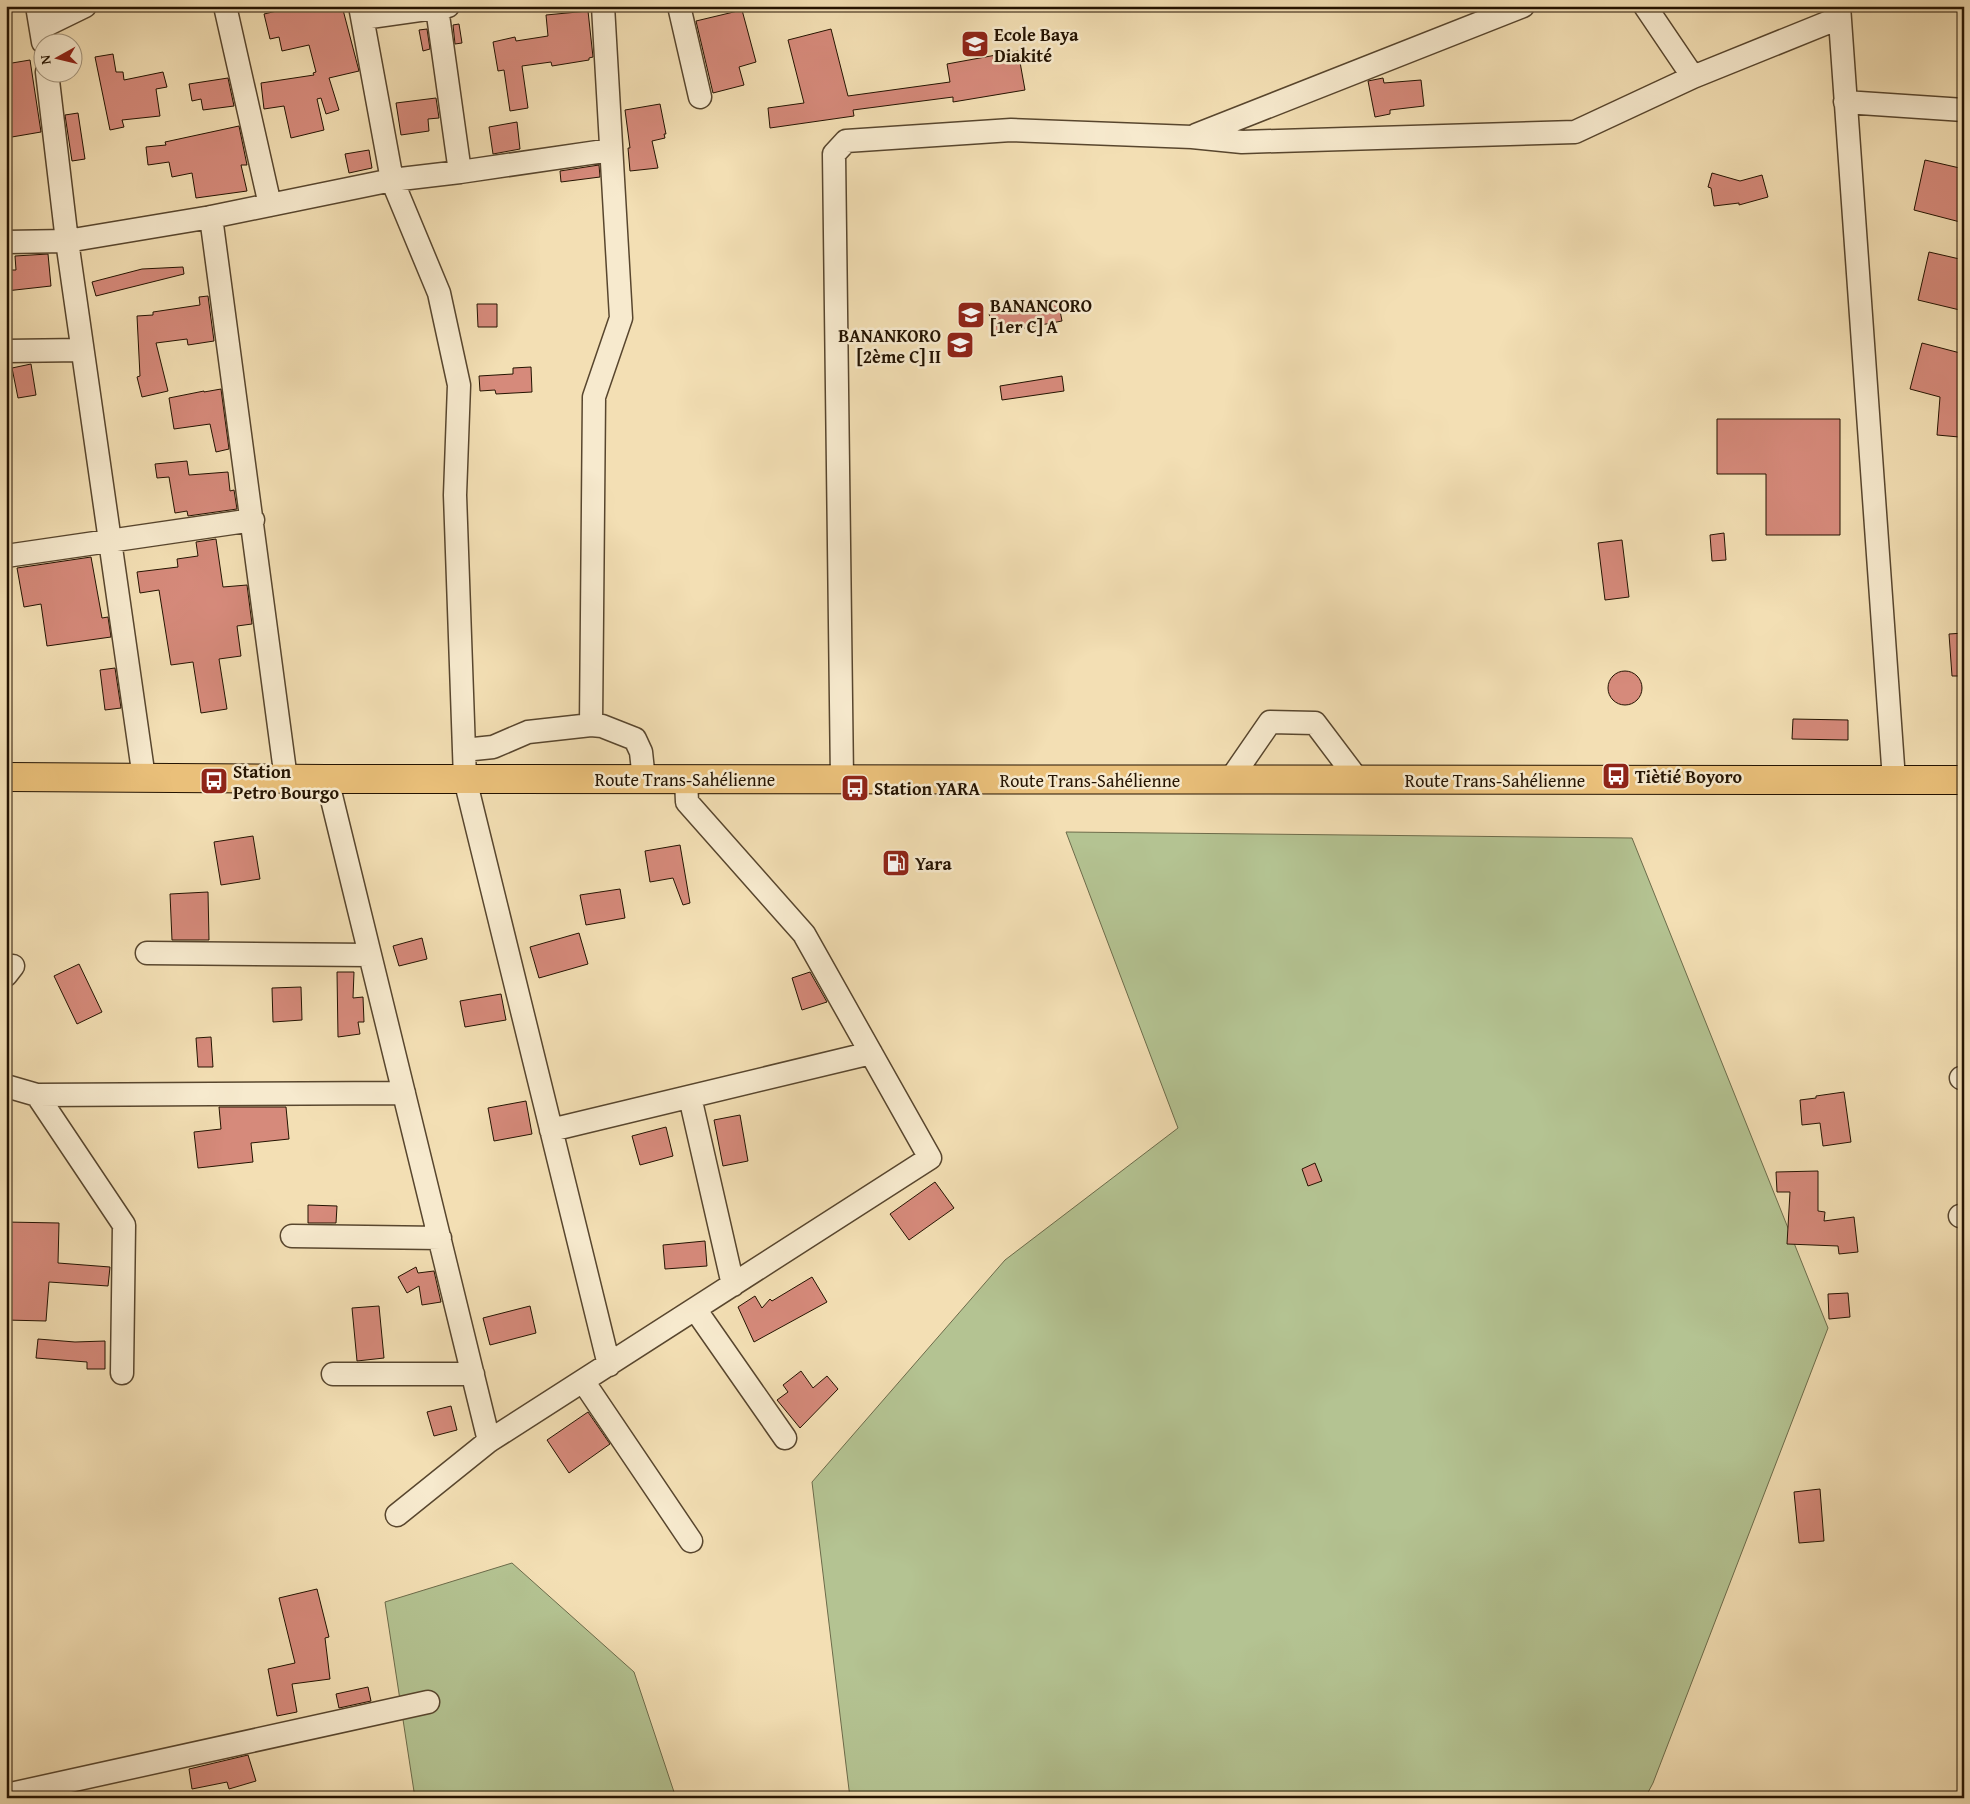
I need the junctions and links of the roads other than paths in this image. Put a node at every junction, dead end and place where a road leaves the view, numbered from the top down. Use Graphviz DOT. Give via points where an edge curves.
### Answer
graph roads {
  1 [pos="85,6"];
  2 [pos="225,6"];
  3 [pos="603,6"];
  4 [pos="679,6"];
  5 [pos="1523,6"];
  6 [pos="1645,6"];
  7 [pos="443,7"];
  8 [pos="361,12"];
  9 [pos="1839,12"];
  10 [pos="41,25"];
  11 [pos="1693,76"];
  12 [pos="48,82"];
  13 [pos="700,97"];
  14 [pos="1845,102"];
  15 [pos="1964,110"];
  16 [pos="1192,137"];
  17 [pos="611,150"];
  18 [pos="460,172"];
  19 [pos="392,180"];
  20 [pos="270,205"];
  21 [pos="211,217"];
  22 [pos="67,241"];
  23 [pos="6,242"];
  24 [pos="82,350"];
  25 [pos="6,351"];
  26 [pos="253,520"];
  27 [pos="110,541"];
  28 [pos="6,556"];
  29 [pos="591,725"];
  30 [pos="464,750"];
  31 [pos="6,777"];
  32 [pos="144,778"];
  33 [pos="286,779"];
  34 [pos="327,779"];
  35 [pos="465,779"];
  36 [pos="842,779"];
  37 [pos="644,780"];
  38 [pos="686,780"];
  39 [pos="1230,780"];
  40 [pos="1358,780"];
  41 [pos="1894,780"];
  42 [pos="1964,780"];
  43 [pos="147,954"];
  44 [pos="370,954"];
  45 [pos="871,1053"];
  46 [pos="6,1086"];
  47 [pos="404,1093"];
  48 [pos="37,1095"];
  49 [pos="690,1096"];
  50 [pos="551,1130"];
  51 [pos="292,1236"];
  52 [pos="440,1238"];
  53 [pos="733,1285"];
  54 [pos="695,1309"];
  55 [pos="609,1365"];
  56 [pos="122,1373"];
  57 [pos="334,1374"];
  58 [pos="473,1374"];
  59 [pos="583,1381"];
  60 [pos="785,1438"];
  61 [pos="490,1441"];
  62 [pos="397,1515"];
  63 [pos="691,1541"];
  64 [pos="428,1702"];
  65 [pos="6,1795"];
  1 -- 10 [label="street"];
  2 -- 20 [label="street"];
  3 -- 17 [label="street"];
  4 -- 13 [label="street"];
  5 -- 16 [label="street"];
  6 -- 11 [label="street"];
  7 -- 8 [label="street"];
  7 -- 18 [label="street"];
  8 -- 19 [label="street"];
  9 -- 11 [label="street"];
  9 -- 14 [label="street"];
  11 -- 16 [label="street" via="1575,132 1242,142"];
  12 -- 22 [label="street"];
  14 -- 15 [label="street"];
  14 -- 41 [label="street"];
  16 -- 36 [label="street" via="1010,130 846,141 834,154"];
  17 -- 18 [label="street"];
  17 -- 29 [label="street" via="620,318 594,397"];
  18 -- 19 [label="street"];
  19 -- 20 [label="street"];
  19 -- 30 [label="street" via="439,293 460,385 455,495"];
  20 -- 21 [label="street"];
  21 -- 22 [label="street"];
  21 -- 26 [label="street"];
  22 -- 23 [label="street"];
  22 -- 24 [label="street"];
  24 -- 25 [label="street"];
  24 -- 27 [label="street"];
  26 -- 27 [label="street"];
  26 -- 33 [label="street"];
  27 -- 28 [label="street"];
  27 -- 32 [label="street"];
  29 -- 30 [label="street" via="528,732 493,747"];
  29 -- 37 [label="street" via="635,739 641,752"];
  30 -- 35 [label="street"];
  31 -- 32 [label="highway, Route Trans-Sahélienne"];
  32 -- 33 [label="highway, Route Trans-Sahélienne"];
  33 -- 34 [label="highway, Route Trans-Sahélienne"];
  34 -- 35 [label="highway, Route Trans-Sahélienne"];
  34 -- 44 [label="street"];
  35 -- 37 [label="highway, Route Trans-Sahélienne"];
  35 -- 50 [label="street"];
  36 -- 38 [label="highway, Route Trans-Sahélienne"];
  36 -- 39 [label="highway, Route Trans-Sahélienne"];
  37 -- 38 [label="highway, Route Trans-Sahélienne"];
  38 -- 45 [label="street" via="687,802 804,934"];
  39 -- 40 [label="highway, Route Trans-Sahélienne"];
  39 -- 40 [label="street" via="1270,722 1315,723"];
  40 -- 41 [label="highway, Route Trans-Sahélienne"];
  41 -- 42 [label="highway, Route Trans-Sahélienne"];
  43 -- 44 [label="street"];
  44 -- 47 [label="street"];
  45 -- 49 [label="street"];
  45 -- 53 [label="street" via="930,1158"];
  46 -- 48 [label="street"];
  47 -- 48 [label="street"];
  47 -- 52 [label="street"];
  48 -- 56 [label="street" via="124,1225"];
  49 -- 50 [label="street"];
  49 -- 53 [label="street"];
  50 -- 55 [label="street"];
  51 -- 52 [label="street"];
  52 -- 58 [label="street"];
  53 -- 54 [label="street"];
  54 -- 55 [label="street"];
  54 -- 60 [label="street"];
  55 -- 59 [label="street"];
  57 -- 58 [label="street"];
  58 -- 61 [label="street"];
  59 -- 61 [label="street"];
  59 -- 63 [label="street"];
  61 -- 62 [label="street"];
  64 -- 65 [label="street"];
}
